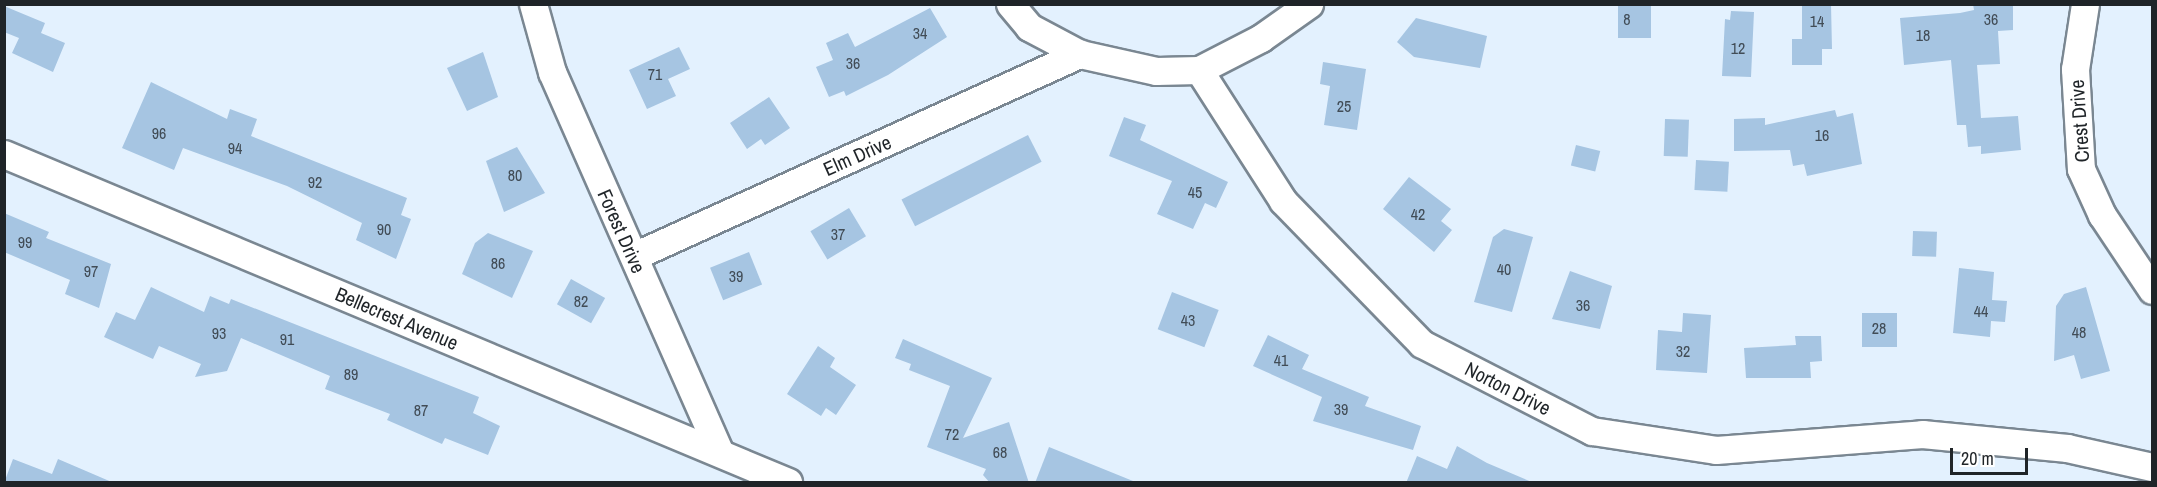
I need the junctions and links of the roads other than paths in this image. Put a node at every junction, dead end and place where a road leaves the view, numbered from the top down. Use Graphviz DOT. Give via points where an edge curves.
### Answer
graph roads {
  1 [pos="533,4"];
  2 [pos="1010,4"];
  3 [pos="1309,4"];
  4 [pos="2085,4"];
  5 [pos="1080,54"];
  6 [pos="1199,69"];
  7 [pos="4,154"];
  8 [pos="634,256"];
  9 [pos="2152,290"];
  10 [pos="720,453"];
  11 [pos="2152,467"];
  12 [pos="788,483"];
  1 -- 8 [label="street, Forest Drive" via="552,72"];
  2 -- 5 [label="street" via="1029,27"];
  3 -- 6 [label="street" via="1261,38"];
  4 -- 9 [label="street, Crest Drive" via="2075,69 2081,169 2102,215"];
  5 -- 6 [label="street" via="1146,70"];
  5 -- 8 [label="street, Elm Drive"];
  6 -- 11 [label="street, Norton Drive" via="1283,201 1422,345 1592,430 1716,450 1922,434 2067,448"];
  7 -- 10 [label="street, Bellecrest Avenue"];
  8 -- 10 [label="street, Forest Drive"];
  10 -- 12 [label="street, Bellecrest Avenue"];
}
